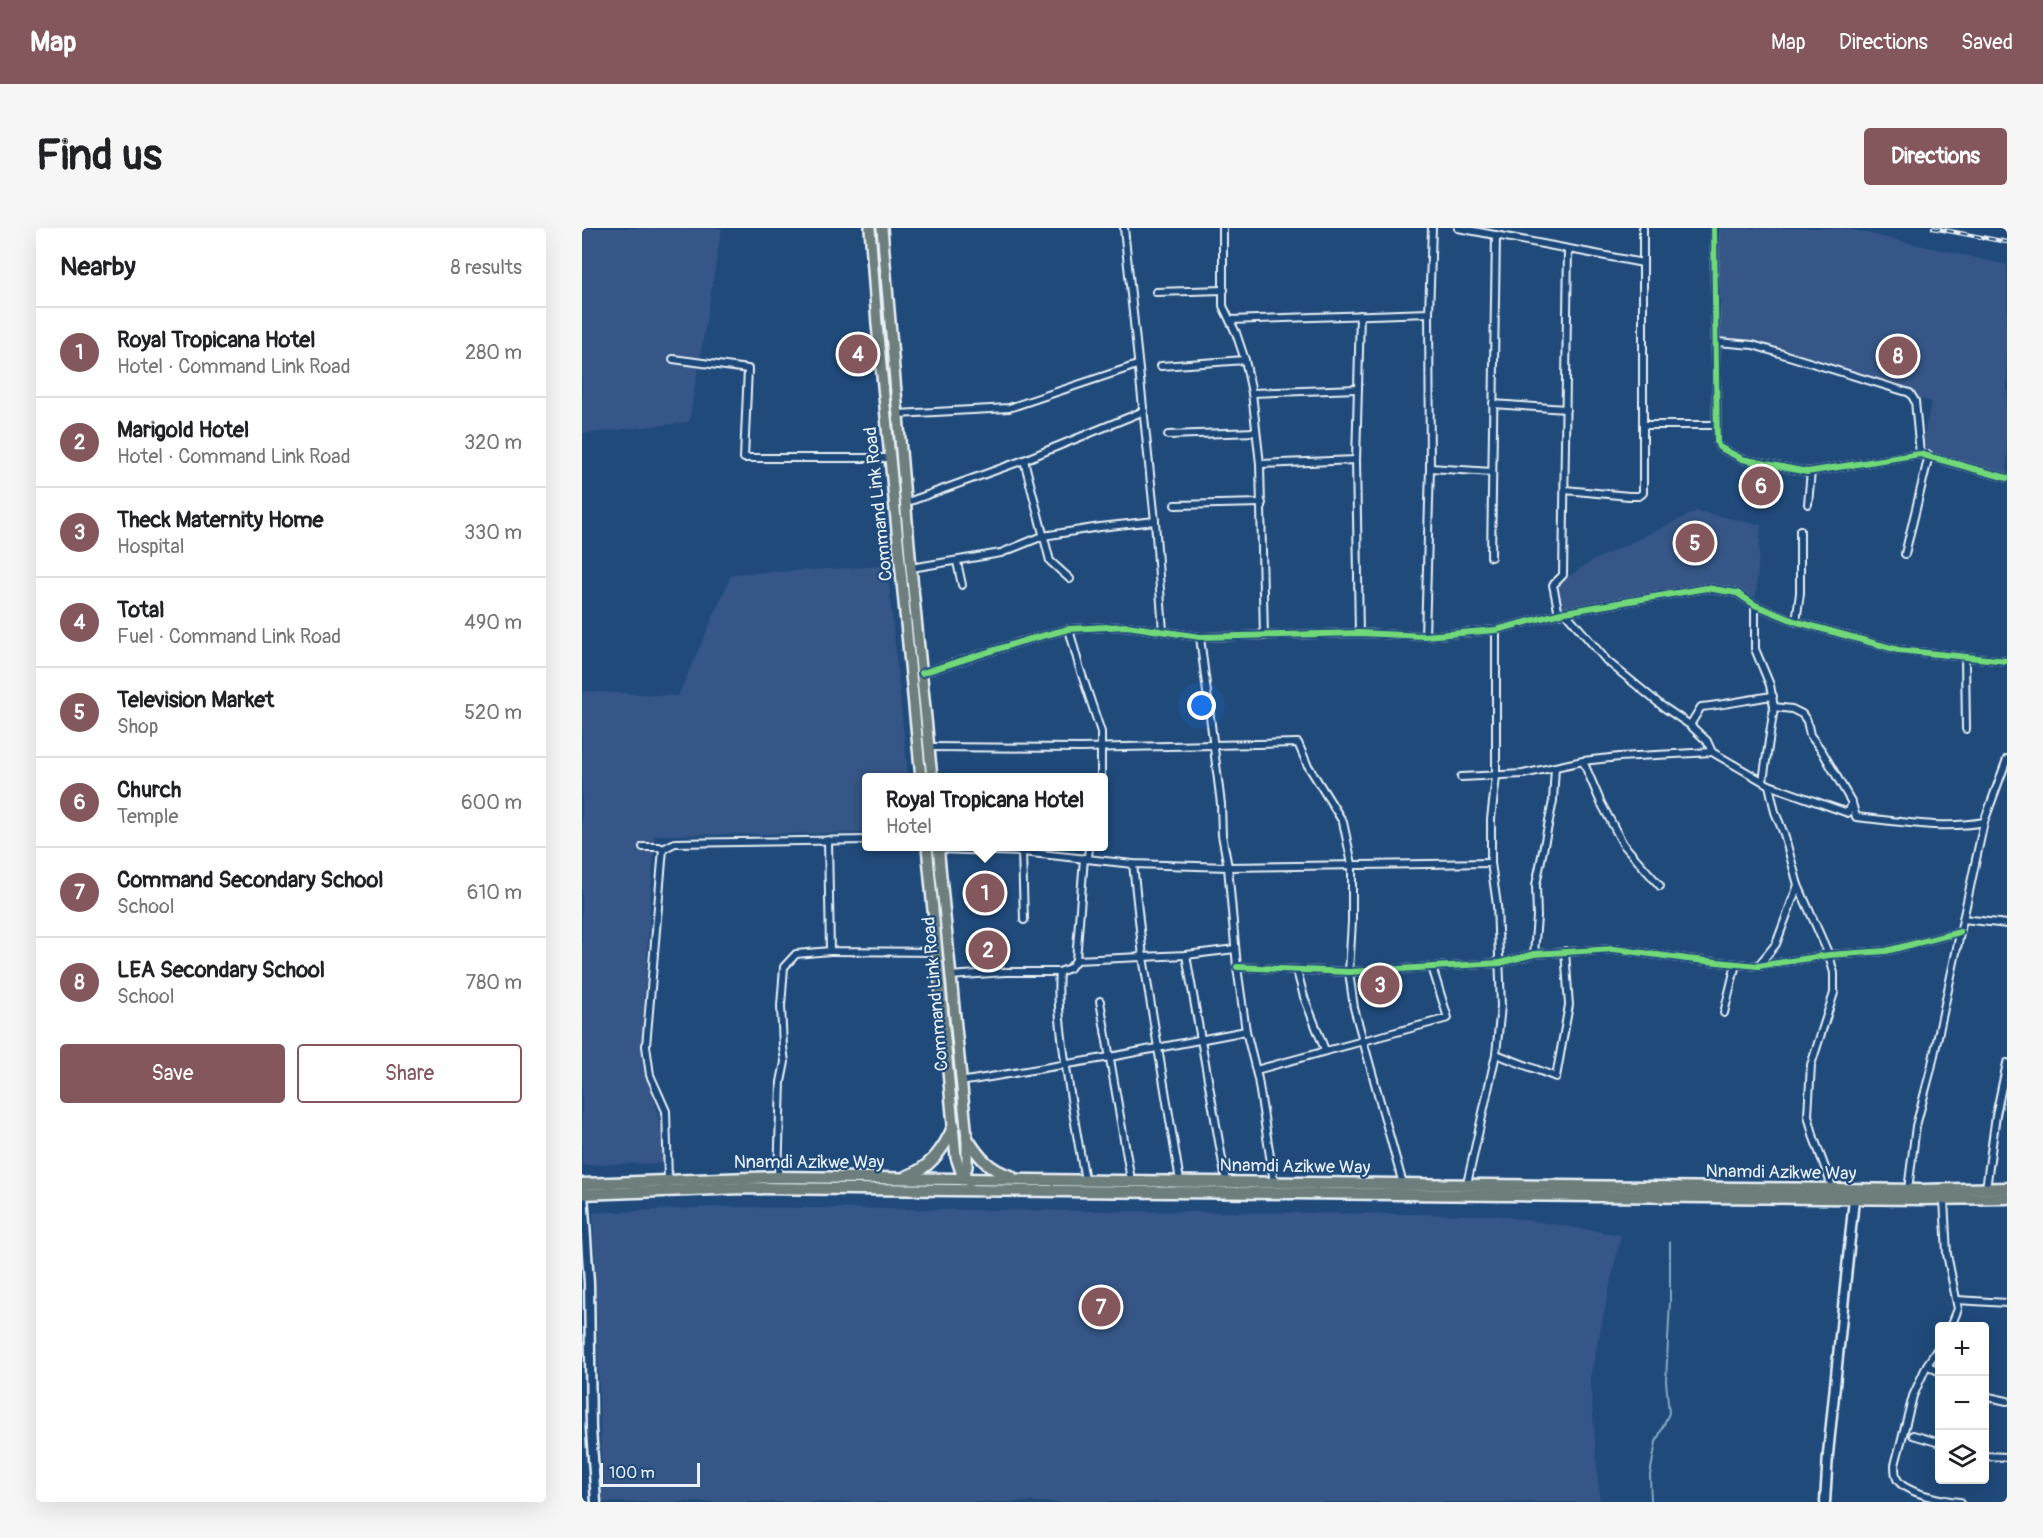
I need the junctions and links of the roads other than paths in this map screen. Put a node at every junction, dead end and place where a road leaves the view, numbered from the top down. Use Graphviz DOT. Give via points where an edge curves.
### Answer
graph roads {
  1 [pos="870,228"];
  2 [pos="882,228"];
  3 [pos="1124,228"];
  4 [pos="1224,228"];
  5 [pos="1432,228"];
  6 [pos="1458,228"];
  7 [pos="1643,228"];
  8 [pos="1714,228"];
  9 [pos="1496,235"];
  10 [pos="1568,249"];
  11 [pos="1643,263"];
  12 [pos="1224,290"];
  13 [pos="1156,292"];
  14 [pos="1430,313"];
  15 [pos="1360,315"];
  16 [pos="1230,320"];
  17 [pos="1717,342"];
  18 [pos="674,359"];
  19 [pos="1245,360"];
  20 [pos="1137,365"];
  21 [pos="1161,366"];
  22 [pos="1357,388"];
  23 [pos="1252,393"];
  24 [pos="1493,404"];
  25 [pos="1566,409"];
  26 [pos="1144,411"];
  27 [pos="898,414"];
  28 [pos="1644,425"];
  29 [pos="1717,425"];
  30 [pos="1256,432"];
  31 [pos="1167,435"];
  32 [pos="1920,454"];
  33 [pos="1929,456"];
  34 [pos="890,458"];
  35 [pos="1024,460"];
  36 [pos="1356,460"];
  37 [pos="1260,464"];
  38 [pos="1430,468"];
  39 [pos="1811,471"];
  40 [pos="1492,472"];
  41 [pos="2007,478"];
  42 [pos="1565,490"];
  43 [pos="1262,503"];
  44 [pos="905,504"];
  45 [pos="1808,504"];
  46 [pos="1175,505"];
  47 [pos="1155,521"];
  48 [pos="1800,530"];
  49 [pos="1043,536"];
  50 [pos="1905,554"];
  51 [pos="1491,557"];
  52 [pos="957,562"];
  53 [pos="911,567"];
  54 [pos="1070,579"];
  55 [pos="962,585"];
  56 [pos="1755,605"];
  57 [pos="1562,613"];
  58 [pos="1796,622"];
  59 [pos="1069,629"];
  60 [pos="1163,630"];
  61 [pos="1496,630"];
  62 [pos="1359,633"];
  63 [pos="1264,636"];
  64 [pos="1425,636"];
  65 [pos="1200,638"];
  66 [pos="1965,657"];
  67 [pos="2007,661"];
  68 [pos="922,673"];
  69 [pos="1773,696"];
  70 [pos="1774,707"];
  71 [pos="1690,724"];
  72 [pos="1966,729"];
  73 [pos="1213,744"];
  74 [pos="928,747"];
  75 [pos="1101,747"];
  76 [pos="1712,752"];
  77 [pos="2007,759"];
  78 [pos="1583,761"];
  79 [pos="1555,767"];
  80 [pos="921,773"];
  81 [pos="931,773"];
  82 [pos="1101,773"];
  83 [pos="1461,777"];
  84 [pos="1496,777"];
  85 [pos="1766,783"];
  86 [pos="1852,803"];
  87 [pos="1984,822"];
  88 [pos="828,840"];
  89 [pos="862,840"];
  90 [pos="643,847"];
  91 [pos="663,849"];
  92 [pos="927,851"];
  93 [pos="938,851"];
  94 [pos="1001,851"];
  95 [pos="1088,851"];
  96 [pos="1022,852"];
  97 [pos="1086,858"];
  98 [pos="1491,863"];
  99 [pos="1133,864"];
  100 [pos="1352,864"];
  101 [pos="1228,867"];
  102 [pos="1798,885"];
  103 [pos="1660,886"];
  104 [pos="1963,919"];
  105 [pos="1024,920"];
  106 [pos="2007,924"];
  107 [pos="1960,932"];
  108 [pos="1235,949"];
  109 [pos="830,951"];
  110 [pos="1565,951"];
  111 [pos="937,952"];
  112 [pos="1534,954"];
  113 [pos="1829,955"];
  114 [pos="1186,956"];
  115 [pos="1143,957"];
  116 [pos="1076,960"];
  117 [pos="1500,963"];
  118 [pos="1736,964"];
  119 [pos="1758,966"];
  120 [pos="1237,967"];
  121 [pos="1432,968"];
  122 [pos="1298,971"];
  123 [pos="1059,972"];
  124 [pos="1350,972"];
  125 [pos="950,976"];
  126 [pos="1100,1001"];
  127 [pos="1724,1013"];
  128 [pos="1246,1031"];
  129 [pos="1200,1039"];
  130 [pos="1365,1040"];
  131 [pos="1157,1049"];
  132 [pos="1325,1050"];
  133 [pos="1496,1054"];
  134 [pos="1110,1057"];
  135 [pos="2007,1063"];
  136 [pos="1065,1065"];
  137 [pos="1256,1070"];
  138 [pos="960,1082"];
  139 [pos="954,1125"];
  140 [pos="967,1138"];
  141 [pos="778,1177"];
  142 [pos="889,1178"];
  143 [pos="963,1178"];
  144 [pos="1029,1179"];
  145 [pos="668,1180"];
  146 [pos="1084,1180"];
  147 [pos="1131,1180"];
  148 [pos="1180,1181"];
  149 [pos="1226,1181"];
  150 [pos="1274,1182"];
  151 [pos="1403,1184"];
  152 [pos="1467,1184"];
  153 [pos="2007,1188"];
  154 [pos="942,1189"];
  155 [pos="997,1189"];
  156 [pos="1833,1189"];
  157 [pos="1986,1189"];
  158 [pos="1908,1190"];
  159 [pos="582,1191"];
  160 [pos="2007,1198"];
  161 [pos="1854,1199"];
  162 [pos="1944,1199"];
  163 [pos="586,1283"];
  164 [pos="1957,1300"];
  165 [pos="2007,1303"];
  166 [pos="1953,1322"];
  167 [pos="1935,1353"];
  168 [pos="586,1358"];
  169 [pos="1927,1365"];
  170 [pos="1935,1369"];
  171 [pos="1989,1397"];
  172 [pos="2007,1401"];
  173 [pos="586,1429"];
  174 [pos="1913,1435"];
  175 [pos="1935,1442"];
  176 [pos="1989,1456"];
  177 [pos="2007,1457"];
  178 [pos="596,1502"];
  179 [pos="1825,1502"];
  180 [pos="1960,1502"];
  1 -- 34 [label="main road, Command Link Road"];
  2 -- 27 [label="main road, Command Link Road"];
  3 -- 20 [label="street"];
  4 -- 12 [label="street"];
  5 -- 14 [label="street"];
  6 -- 9 [label="street"];
  7 -- 11 [label="street"];
  8 -- 17 [label="street"];
  9 -- 10 [label="street"];
  9 -- 24 [label="street"];
  10 -- 11 [label="street"];
  10 -- 25 [label="street"];
  11 -- 28 [label="street"];
  12 -- 13 [label="street"];
  12 -- 16 [label="street" via="1223,306"];
  14 -- 15 [label="street"];
  14 -- 38 [label="street"];
  15 -- 16 [label="street"];
  15 -- 22 [label="street"];
  16 -- 19 [label="street"];
  17 -- 29 [label="street"];
  17 -- 32 [label="street" via="1753,345 1910,393 1915,401"];
  18 -- 34 [label="street" via="748,369 744,458"];
  19 -- 21 [label="street"];
  19 -- 23 [label="street"];
  20 -- 26 [label="street"];
  20 -- 27 [label="street" via="1009,408"];
  22 -- 23 [label="street"];
  22 -- 36 [label="street"];
  23 -- 30 [label="street"];
  24 -- 25 [label="street"];
  24 -- 40 [label="street"];
  25 -- 42 [label="street"];
  26 -- 35 [label="street"];
  26 -- 47 [label="street"];
  27 -- 44 [label="main road, Command Link Road"];
  28 -- 29 [label="street"];
  28 -- 42 [label="street" via="1643,493 1629,496"];
  29 -- 39 [label="street" via="1717,442 1742,459"];
  30 -- 31 [label="street"];
  30 -- 37 [label="street"];
  32 -- 33 [label="street"];
  32 -- 39 [label="street"];
  33 -- 41 [label="street"];
  33 -- 50 [label="street"];
  34 -- 80 [label="main road, Command Link Road"];
  35 -- 44 [label="street"];
  35 -- 49 [label="street"];
  36 -- 37 [label="street"];
  36 -- 62 [label="street"];
  37 -- 43 [label="street"];
  38 -- 40 [label="street"];
  38 -- 64 [label="street"];
  39 -- 45 [label="street"];
  40 -- 51 [label="street"];
  42 -- 57 [label="street" via="1563,575 1553,585"];
  43 -- 46 [label="street"];
  43 -- 63 [label="street"];
  44 -- 53 [label="main road, Command Link Road"];
  47 -- 49 [label="street"];
  47 -- 60 [label="street"];
  48 -- 58 [label="street"];
  49 -- 52 [label="street" via="1000,553"];
  49 -- 54 [label="street" via="1050,561"];
  52 -- 53 [label="street"];
  52 -- 55 [label="street"];
  53 -- 68 [label="main road, Command Link Road"];
  56 -- 57 [label="street" via="1737,592 1707,588"];
  56 -- 58 [label="street"];
  56 -- 69 [label="street" via="1755,649"];
  57 -- 61 [label="street"];
  57 -- 71 [label="street" via="1607,661"];
  58 -- 66 [label="street" via="1898,650"];
  59 -- 60 [label="street" via="1128,626"];
  59 -- 68 [label="street"];
  59 -- 75 [label="street" via="1101,732"];
  60 -- 65 [label="street"];
  61 -- 64 [label="street"];
  61 -- 84 [label="street"];
  62 -- 63 [label="street"];
  62 -- 64 [label="street"];
  63 -- 65 [label="street"];
  65 -- 73 [label="street"];
  66 -- 67 [label="street"];
  66 -- 72 [label="street"];
  68 -- 74 [label="main road, Command Link Road"];
  69 -- 70 [label="street"];
  69 -- 71 [label="street" via="1701,707"];
  70 -- 85 [label="street"];
  70 -- 86 [label="street" via="1802,714 1810,735"];
  71 -- 76 [label="street"];
  73 -- 75 [label="street"];
  73 -- 100 [label="street" via="1298,744 1343,822"];
  73 -- 101 [label="street"];
  74 -- 75 [label="street"];
  74 -- 81 [label="main road, Command Link Road"];
  75 -- 82 [label="street"];
  76 -- 78 [label="street"];
  76 -- 85 [label="street"];
  77 -- 87 [label="street"];
  78 -- 79 [label="street"];
  78 -- 103 [label="street" via="1623,844"];
  79 -- 84 [label="street"];
  79 -- 112 [label="street" via="1553,801 1536,885"];
  83 -- 84 [label="street"];
  84 -- 98 [label="street"];
  85 -- 86 [label="street" via="1848,813"];
  85 -- 102 [label="street"];
  86 -- 87 [label="street" via="1856,817 1921,824"];
  87 -- 104 [label="street"];
  88 -- 89 [label="street"];
  88 -- 91 [label="street" via="675,843"];
  88 -- 109 [label="street"];
  90 -- 91 [label="street"];
  91 -- 145 [label="street" via="646,1046 650,1075 666,1111"];
  92 -- 111 [label="main road, Command Link Road"];
  93 -- 125 [label="main road, Command Link Road"];
  94 -- 96 [label="street"];
  95 -- 97 [label="street"];
  96 -- 97 [label="street"];
  96 -- 105 [label="street"];
  97 -- 99 [label="street"];
  97 -- 116 [label="street"];
  98 -- 100 [label="street"];
  98 -- 117 [label="street"];
  99 -- 101 [label="street"];
  99 -- 115 [label="street"];
  100 -- 101 [label="street"];
  100 -- 124 [label="street"];
  101 -- 108 [label="street"];
  102 -- 113 [label="street"];
  102 -- 119 [label="street" via="1776,944"];
  104 -- 106 [label="street"];
  104 -- 107 [label="street"];
  107 -- 113 [label="street" via="1886,951"];
  107 -- 158 [label="street" via="1916,1126"];
  108 -- 114 [label="street"];
  108 -- 120 [label="street"];
  109 -- 111 [label="street"];
  109 -- 141 [label="street" via="796,954 784,968 781,1006 785,1062"];
  110 -- 112 [label="street"];
  110 -- 118 [label="street" via="1614,949"];
  110 -- 133 [label="street" via="1569,1005 1556,1077"];
  111 -- 139 [label="main road, Command Link Road"];
  112 -- 117 [label="street"];
  113 -- 119 [label="street"];
  113 -- 156 [label="street" via="1834,993 1811,1065 1808,1115"];
  114 -- 115 [label="street"];
  114 -- 129 [label="street"];
  115 -- 116 [label="street"];
  115 -- 131 [label="street"];
  116 -- 123 [label="street" via="1070,968"];
  117 -- 121 [label="street"];
  117 -- 133 [label="street"];
  118 -- 119 [label="street"];
  118 -- 127 [label="street"];
  120 -- 122 [label="street"];
  120 -- 128 [label="street"];
  121 -- 124 [label="street"];
  121 -- 130 [label="street" via="1448,1018"];
  122 -- 124 [label="street"];
  122 -- 132 [label="street"];
  123 -- 125 [label="street"];
  123 -- 136 [label="street" via="1057,989"];
  124 -- 130 [label="street" via="1354,1008"];
  125 -- 138 [label="main road, Command Link Road"];
  126 -- 134 [label="street"];
  128 -- 129 [label="street"];
  128 -- 137 [label="street"];
  129 -- 131 [label="street"];
  129 -- 149 [label="street"];
  130 -- 132 [label="street"];
  130 -- 151 [label="street"];
  131 -- 134 [label="street"];
  131 -- 148 [label="street"];
  132 -- 137 [label="street"];
  133 -- 152 [label="street"];
  134 -- 136 [label="street"];
  134 -- 147 [label="street"];
  135 -- 157 [label="street"];
  136 -- 138 [label="street"];
  136 -- 146 [label="street"];
  137 -- 150 [label="street"];
  138 -- 140 [label="main road, Command Link Road"];
  139 -- 142 [label="highway" via="943,1147 928,1164 911,1175"];
  139 -- 143 [label="main road, Command Link Road" via="958,1168"];
  140 -- 143 [label="main road, Command Link Road" via="968,1160"];
  140 -- 144 [label="highway" via="992,1168"];
  141 -- 142 [label="highway, Nnamdi Azikwe Way"];
  141 -- 145 [label="highway, Nnamdi Azikwe Way"];
  142 -- 143 [label="highway, Nnamdi Azikwe Way"];
  143 -- 144 [label="highway, Nnamdi Azikwe Way"];
  143 -- 154 [label="main road"];
  143 -- 155 [label="main road"];
  144 -- 146 [label="highway, Nnamdi Azikwe Way"];
  145 -- 159 [label="highway, Nnamdi Azikwe Way"];
  146 -- 147 [label="highway, Nnamdi Azikwe Way"];
  147 -- 148 [label="highway, Nnamdi Azikwe Way"];
  148 -- 149 [label="highway, Nnamdi Azikwe Way"];
  149 -- 150 [label="highway, Nnamdi Azikwe Way"];
  150 -- 151 [label="highway, Nnamdi Azikwe Way"];
  151 -- 152 [label="highway, Nnamdi Azikwe Way"];
  152 -- 156 [label="highway, Nnamdi Azikwe Way"];
  153 -- 157 [label="highway, Nnamdi Azikwe Way"];
  154 -- 155 [label="highway, Nnamdi Azikwe Way"];
  154 -- 159 [label="highway, Nnamdi Azikwe Way"];
  155 -- 161 [label="highway, Nnamdi Azikwe Way"];
  156 -- 158 [label="highway, Nnamdi Azikwe Way"];
  157 -- 158 [label="highway, Nnamdi Azikwe Way"];
  159 -- 163 [label="street"];
  160 -- 162 [label="highway, Nnamdi Azikwe Way"];
  161 -- 162 [label="highway, Nnamdi Azikwe Way"];
  161 -- 179 [label="street"];
  162 -- 164 [label="street" via="1947,1254"];
  163 -- 168 [label="street"];
  164 -- 165 [label="street"];
  164 -- 166 [label="street"];
  167 -- 169 [label="street"];
  168 -- 173 [label="street"];
  169 -- 170 [label="street"];
  169 -- 180 [label="street" via="1913,1396 1895,1476 1916,1491"];
  171 -- 172 [label="street"];
  173 -- 178 [label="street"];
  174 -- 175 [label="street"];
  176 -- 177 [label="street"];
}
